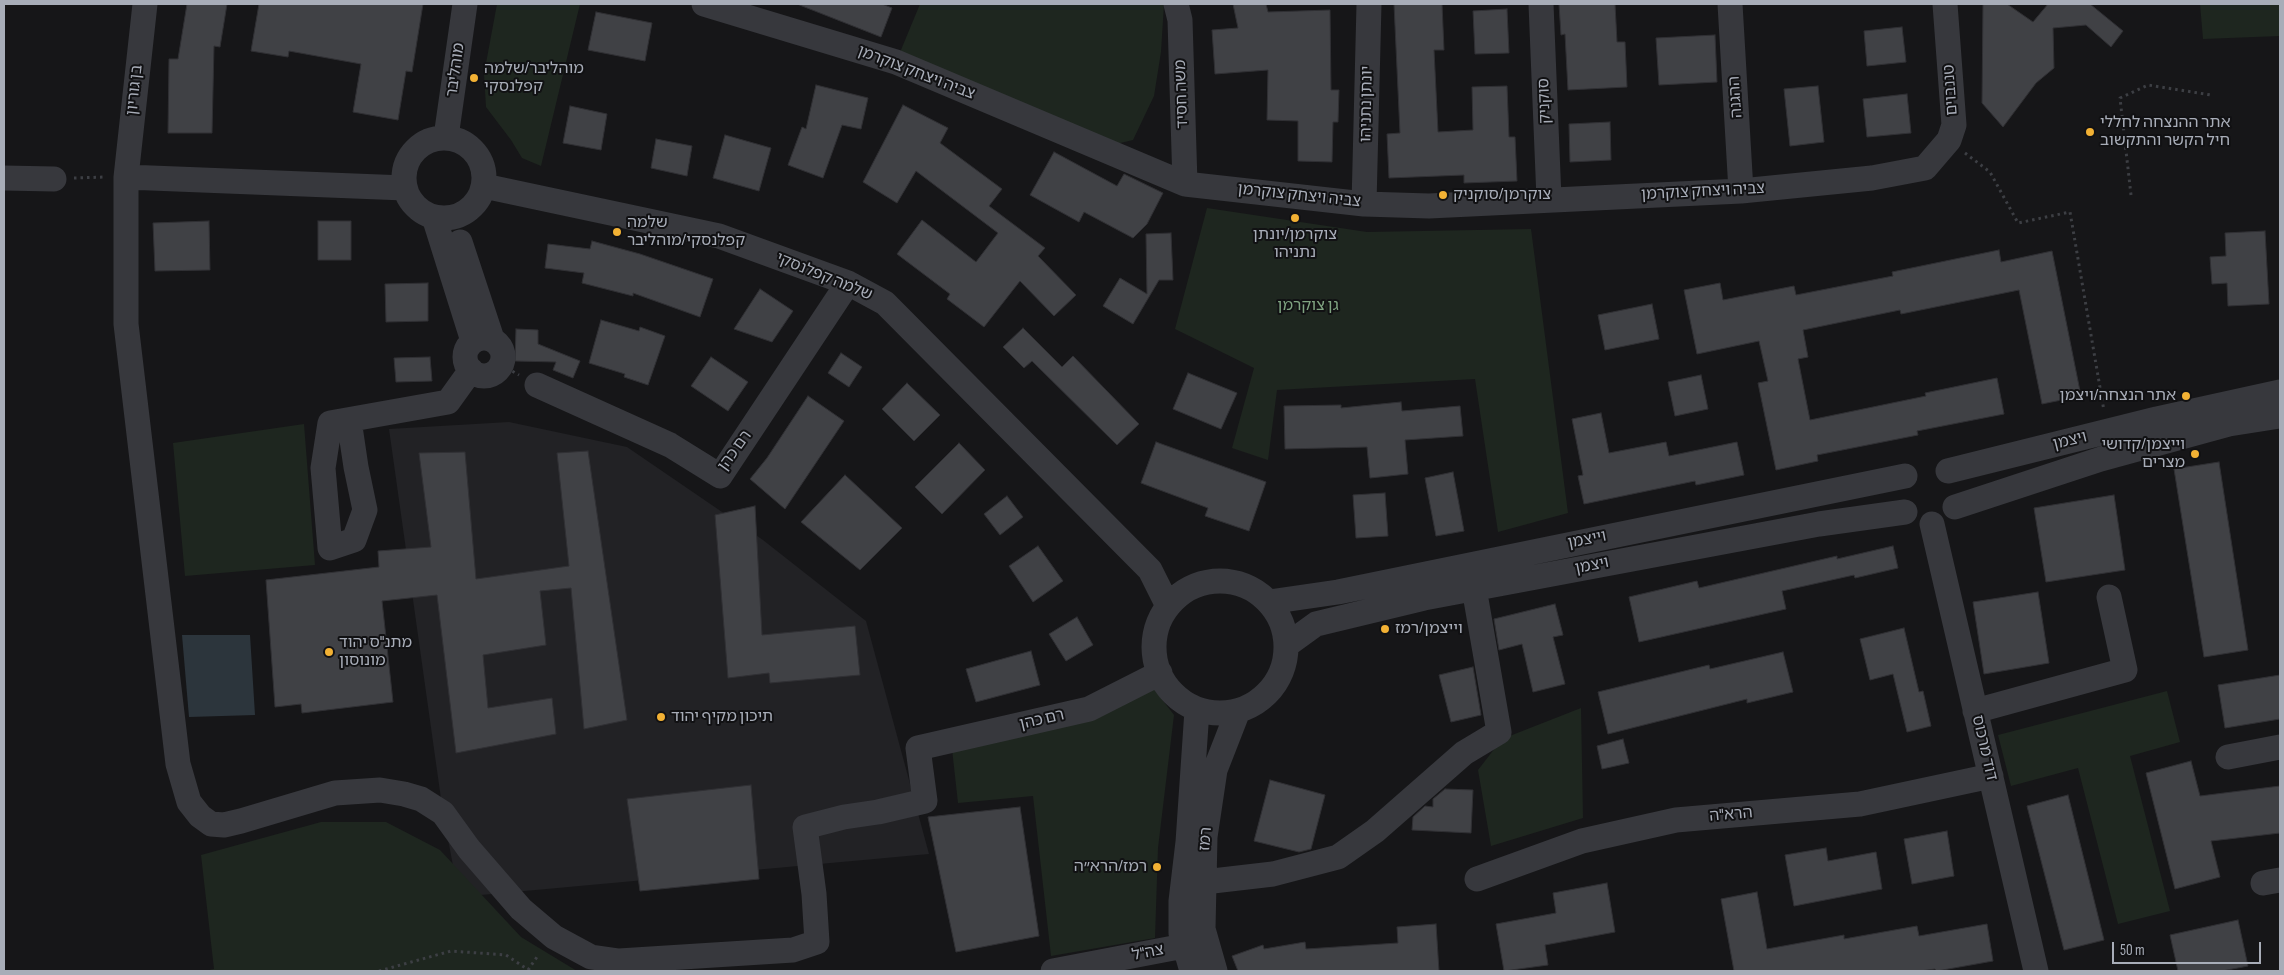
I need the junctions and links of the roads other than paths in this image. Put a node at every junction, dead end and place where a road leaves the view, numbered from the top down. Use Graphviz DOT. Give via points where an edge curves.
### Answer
graph roads {
  1 [pos="144,4"];
  2 [pos="465,4"];
  3 [pos="704,4"];
  4 [pos="1176,4"];
  5 [pos="1369,4"];
  6 [pos="1541,4"];
  7 [pos="1730,4"];
  8 [pos="1945,4"];
  9 [pos="446,137"];
  10 [pos="1925,168"];
  11 [pos="126,177"];
  12 [pos="4,178"];
  13 [pos="54,179"];
  14 [pos="1185,184"];
  15 [pos="484,186"];
  16 [pos="405,188"];
  17 [pos="1741,191"];
  18 [pos="1549,199"];
  19 [pos="1364,204"];
  20 [pos="443,217"];
  21 [pos="848,283"];
  22 [pos="482,340"];
  23 [pos="471,370"];
  24 [pos="537,385"];
  25 [pos="2280,392"];
  26 [pos="2280,416"];
  27 [pos="340,421"];
  28 [pos="1926,469"];
  29 [pos="1955,507"];
  30 [pos="1905,512"];
  31 [pos="1932,524"];
  32 [pos="1150,570"];
  33 [pos="1190,588"];
  34 [pos="1474,588"];
  35 [pos="2109,597"];
  36 [pos="1269,602"];
  37 [pos="1168,606"];
  38 [pos="1287,645"];
  39 [pos="1160,674"];
  40 [pos="1197,710"];
  41 [pos="1975,710"];
  42 [pos="1238,711"];
  43 [pos="2280,746"];
  44 [pos="918,748"];
  45 [pos="2228,757"];
  46 [pos="1991,776"];
  47 [pos="1477,879"];
  48 [pos="1204,882"];
  49 [pos="1184,946"];
  50 [pos="1053,971"];
  51 [pos="1192,971"];
  52 [pos="1215,971"];
  53 [pos="2034,971"];
  1 -- 11 [label="street, בן גוריון"];
  2 -- 9 [label="street, מוהליבר"];
  3 -- 14 [label="street, צביה ויצחק צוקרמן" via="896,62"];
  4 -- 14 [label="street, משה חסיד" via="1180,20"];
  5 -- 19 [label="street, יונתן נתניהו"];
  6 -- 18 [label="street, סוקניק"];
  7 -- 17 [label="street, ההגנה"];
  8 -- 10 [label="street, טננבוים" via="1954,125 1949,140"];
  9 -- 15 [label="street" via="460,140 476,153 484,172"];
  9 -- 16 [label="street" via="434,138 413,152 406,163"];
  10 -- 17 [label="street, צביה ויצחק צוקרמן" via="1872,178"];
  11 -- 16 [label="street"];
  11 -- 44 [label="street, בן גוריון" via="126,324 178,764 189,802 211,824 241,821 335,792 380,790 404,794 421,799 443,813 468,849 522,909 554,937 591,957 620,961 763,954 793,950 817,942 805,827 925,801"];
  12 -- 13 [label="street"];
  14 -- 19 [label="street, צביה ויצחק צוקרמן"];
  15 -- 20 [label="street" via="473,207 463,214"];
  15 -- 21 [label="street, שלמה קפלנסקי" via="719,236"];
  16 -- 20 [label="street" via="421,211"];
  17 -- 18 [label="street, צביה ויצחק צוקרמן"];
  18 -- 19 [label="street, צביה ויצחק צוקרמן" via="1429,206"];
  20 -- 22 [label="street"];
  21 -- 24 [label="street, רם כהן" via="720,476 670,445"];
  21 -- 32 [label="street, שלמה קפלנסקי" via="885,303"];
  22 -- 23 [label="street" via="466,352"];
  22 -- 23 [label="street" via="500,347 503,353 501,365 487,375"];
  23 -- 27 [label="street" via="448,402"];
  25 -- 28 [label="street, ויצמן"];
  26 -- 29 [label="street, ויצמן" via="2229,424 2101,459"];
  28 -- 29 [label="street" via="1954,479 1958,488"];
  28 -- 30 [label="street" via="1899,494"];
  28 -- 36 [label="street, וייצמן" via="1338,592"];
  29 -- 31 [label="street" via="1949,516"];
  30 -- 31 [label="street" via="1922,523"];
  30 -- 34 [label="street, ויצמן" via="1819,524"];
  31 -- 41 [label="street, דוד מרכוס"];
  32 -- 33 [label="street"];
  32 -- 37 [label="street"];
  33 -- 36 [label="street" via="1226,580 1243,584"];
  33 -- 37 [label="street"];
  34 -- 38 [label="street, ויצמן" via="1316,624"];
  34 -- 48 [label="street" via="1499,732 1464,753 1375,831 1338,857 1273,874"];
  35 -- 41 [label="street" via="2125,670"];
  36 -- 38 [label="street" via="1278,614"];
  37 -- 39 [label="street" via="1155,632 1154,649"];
  38 -- 42 [label="street" via="1277,682 1264,697"];
  39 -- 40 [label="street" via="1176,697"];
  39 -- 44 [label="street, רם כהן" via="1090,709"];
  40 -- 42 [label="street" via="1214,714"];
  40 -- 49 [label="street, רמז" via="1182,900"];
  41 -- 46 [label="street, דוד מרכוס"];
  42 -- 48 [label="street, רמז" via="1215,770 1205,837"];
  43 -- 45 [label="street"];
  46 -- 47 [label="street, הרא\"ה" via="1860,804 1676,820 1582,842"];
  46 -- 53 [label="street, דוד מרכוס"];
  48 -- 52 [label="street, רמז" via="1203,928"];
  49 -- 50 [label="street, צה\"ל"];
  49 -- 51 [label="street, רמז"];
}
